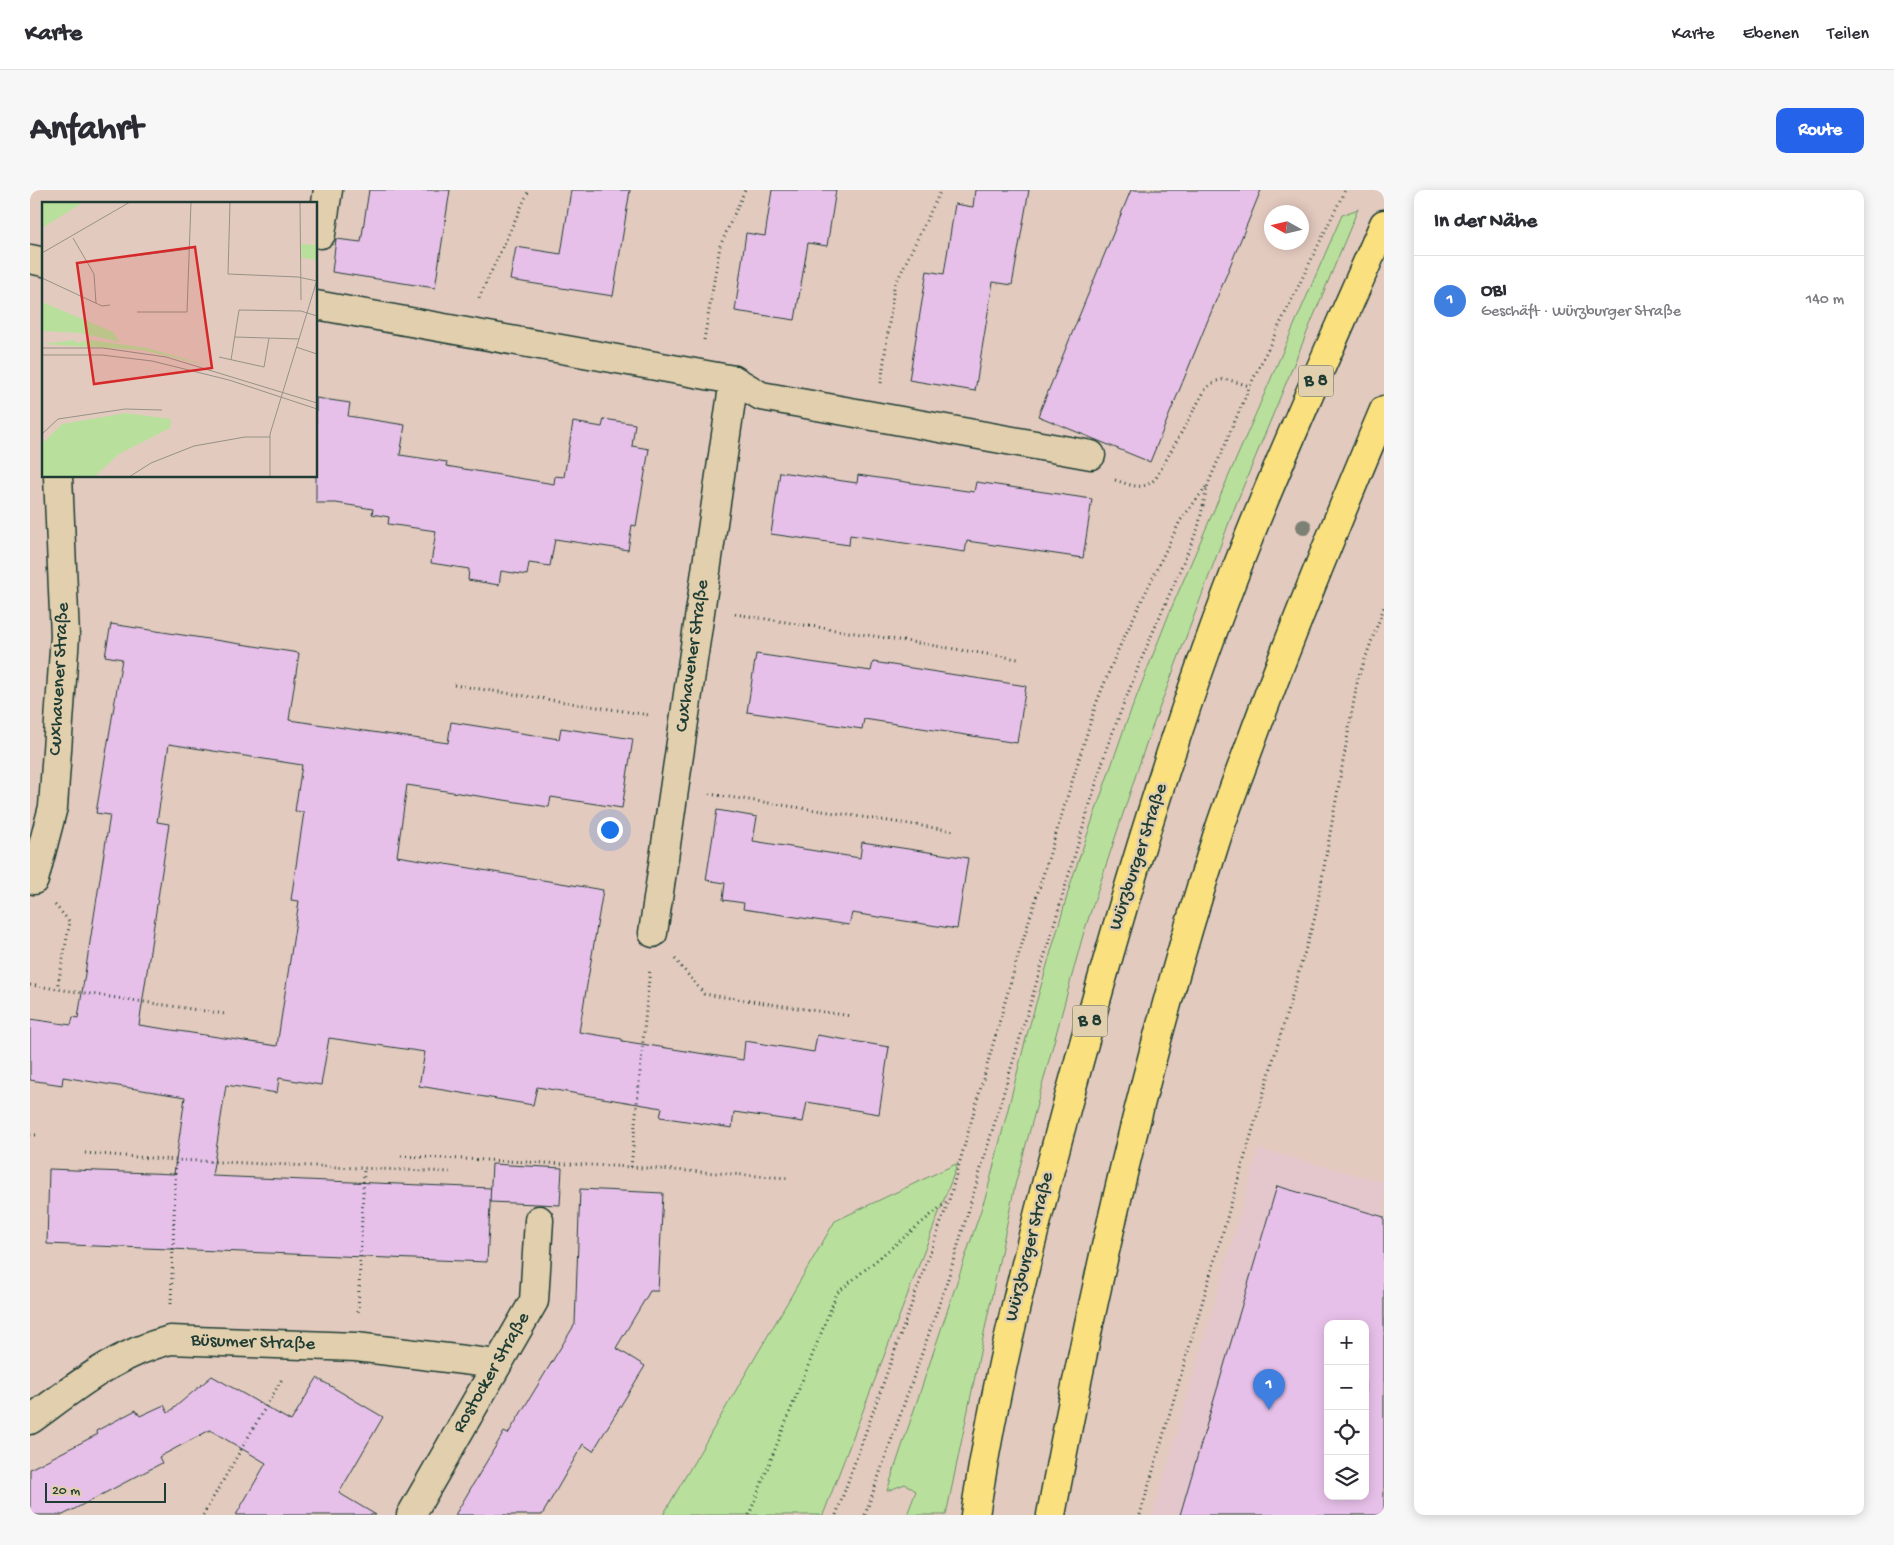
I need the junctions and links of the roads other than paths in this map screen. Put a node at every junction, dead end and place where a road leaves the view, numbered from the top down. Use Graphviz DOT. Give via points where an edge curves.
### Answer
graph roads {
  1 [pos="328,190"];
  2 [pos="1384,224"];
  3 [pos="321,234"];
  4 [pos="318,305"];
  5 [pos="734,380"];
  6 [pos="1384,410"];
  7 [pos="1091,455"];
  8 [pos="58,478"];
  9 [pos="34,880"];
  10 [pos="653,933"];
  11 [pos="539,1220"];
  12 [pos="497,1364"];
  13 [pos="30,1420"];
  14 [pos="411,1515"];
  15 [pos="975,1515"];
  16 [pos="1051,1515"];
  1 -- 3 [label="street"];
  2 -- 15 [label="main road, Würzburger Straße / B 8" via="1248,539 1194,685 1110,948 1033,1230 1002,1361"];
  4 -- 5 [label="street"];
  5 -- 7 [label="street" via="761,396"];
  5 -- 10 [label="street, Cuxhavener Straße"];
  6 -- 16 [label="main road" via="1272,684 1215,841 1170,991 1112,1220 1075,1386"];
  8 -- 9 [label="street, Cuxhavener Straße" via="65,636 53,807"];
  11 -- 12 [label="street, Rostocker Straße" via="534,1301"];
  12 -- 13 [label="street, Büsumer Straße" via="356,1347 170,1340 142,1348 108,1364"];
  12 -- 14 [label="street, Rostocker Straße"];
}
